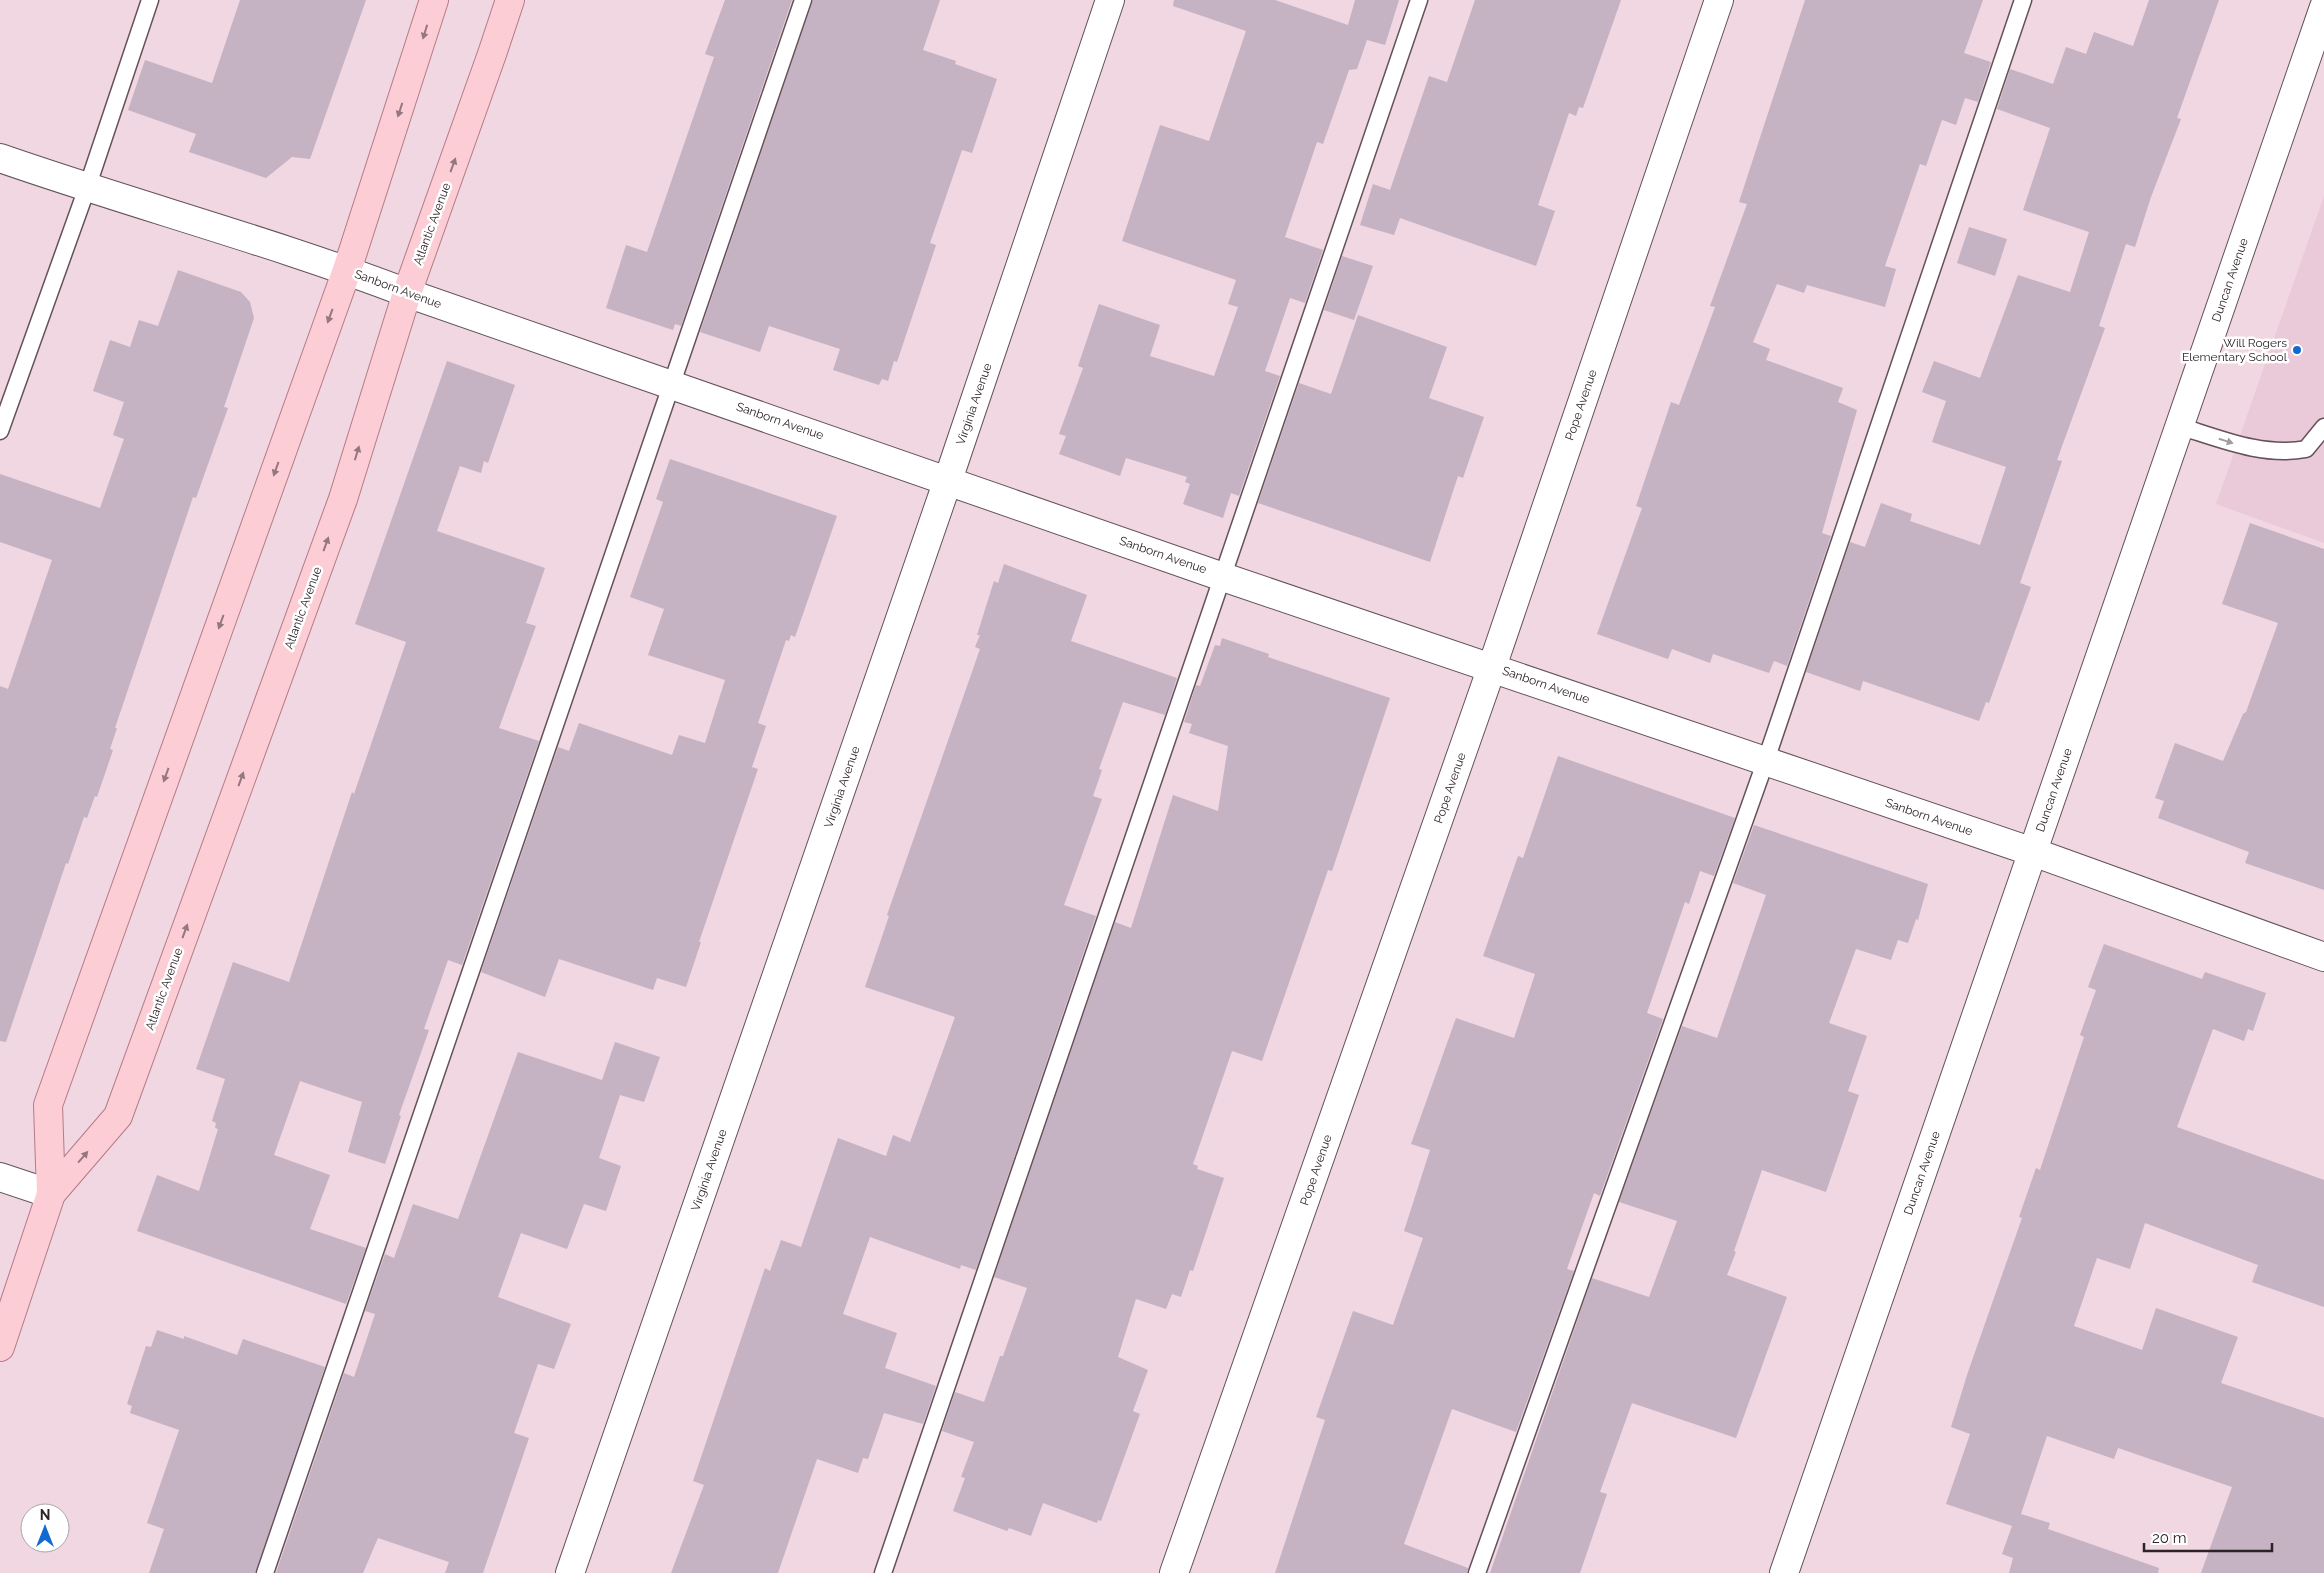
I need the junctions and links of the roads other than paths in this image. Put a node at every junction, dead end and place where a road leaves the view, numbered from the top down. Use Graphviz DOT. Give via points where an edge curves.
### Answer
graph roads {
  1 [pos="150,0"];
  2 [pos="434,0"];
  3 [pos="510,0"];
  4 [pos="803,0"];
  5 [pos="1419,0"];
  6 [pos="1719,0"];
  7 [pos="2023,0"];
  8 [pos="1104,2"];
  9 [pos="2324,7"];
  10 [pos="0,158"];
  11 [pos="87,188"];
  12 [pos="347,270"];
  13 [pos="407,293"];
  14 [pos="670,383"];
  15 [pos="2180,426"];
  16 [pos="2324,427"];
  17 [pos="0,430"];
  18 [pos="948,480"];
  19 [pos="1223,577"];
  20 [pos="1492,667"];
  21 [pos="1766,760"];
  22 [pos="2033,852"];
  23 [pos="2324,957"];
  24 [pos="0,1177"];
  25 [pos="52,1194"];
  26 [pos="0,1347"];
  27 [pos="265,1573"];
  28 [pos="570,1573"];
  29 [pos="883,1573"];
  30 [pos="1174,1573"];
  31 [pos="1477,1573"];
  32 [pos="1784,1573"];
  1 -- 11 [label="lane"];
  2 -- 12 [label="main road, Atlantic Avenue, one-way"];
  13 -- 3 [label="main road, Atlantic Avenue, one-way"];
  4 -- 14 [label="lane"];
  5 -- 19 [label="lane"];
  6 -- 20 [label="street, Pope Avenue"];
  7 -- 21 [label="lane"];
  8 -- 18 [label="street, Virginia Avenue"];
  9 -- 15 [label="street, Duncan Avenue"];
  10 -- 11 [label="street, Sanborn Avenue"];
  11 -- 12 [label="street, Sanborn Avenue"];
  11 -- 17 [label="lane"];
  12 -- 13 [label="street, Sanborn Avenue"];
  12 -- 25 [label="main road, Atlantic Avenue, one-way" via="48,1105"];
  13 -- 14 [label="street, Sanborn Avenue"];
  25 -- 13 [label="main road, Atlantic Avenue, one-way" via="118,1116 343,500"];
  14 -- 18 [label="street, Sanborn Avenue"];
  14 -- 27 [label="lane"];
  15 -- 16 [label="lane, one-way" via="2242,446 2285,453 2306,450"];
  15 -- 22 [label="street, Duncan Avenue"];
  18 -- 19 [label="street, Sanborn Avenue"];
  18 -- 28 [label="street, Virginia Avenue"];
  19 -- 20 [label="street, Sanborn Avenue"];
  19 -- 29 [label="lane"];
  20 -- 21 [label="street, Sanborn Avenue"];
  20 -- 30 [label="street, Pope Avenue"];
  21 -- 22 [label="street, Sanborn Avenue"];
  21 -- 31 [label="lane"];
  22 -- 23 [label="street, Sanborn Avenue"];
  22 -- 32 [label="street, Duncan Avenue"];
  24 -- 25 [label="street"];
  25 -- 26 [label="main road, Atlantic Avenue"];
}
